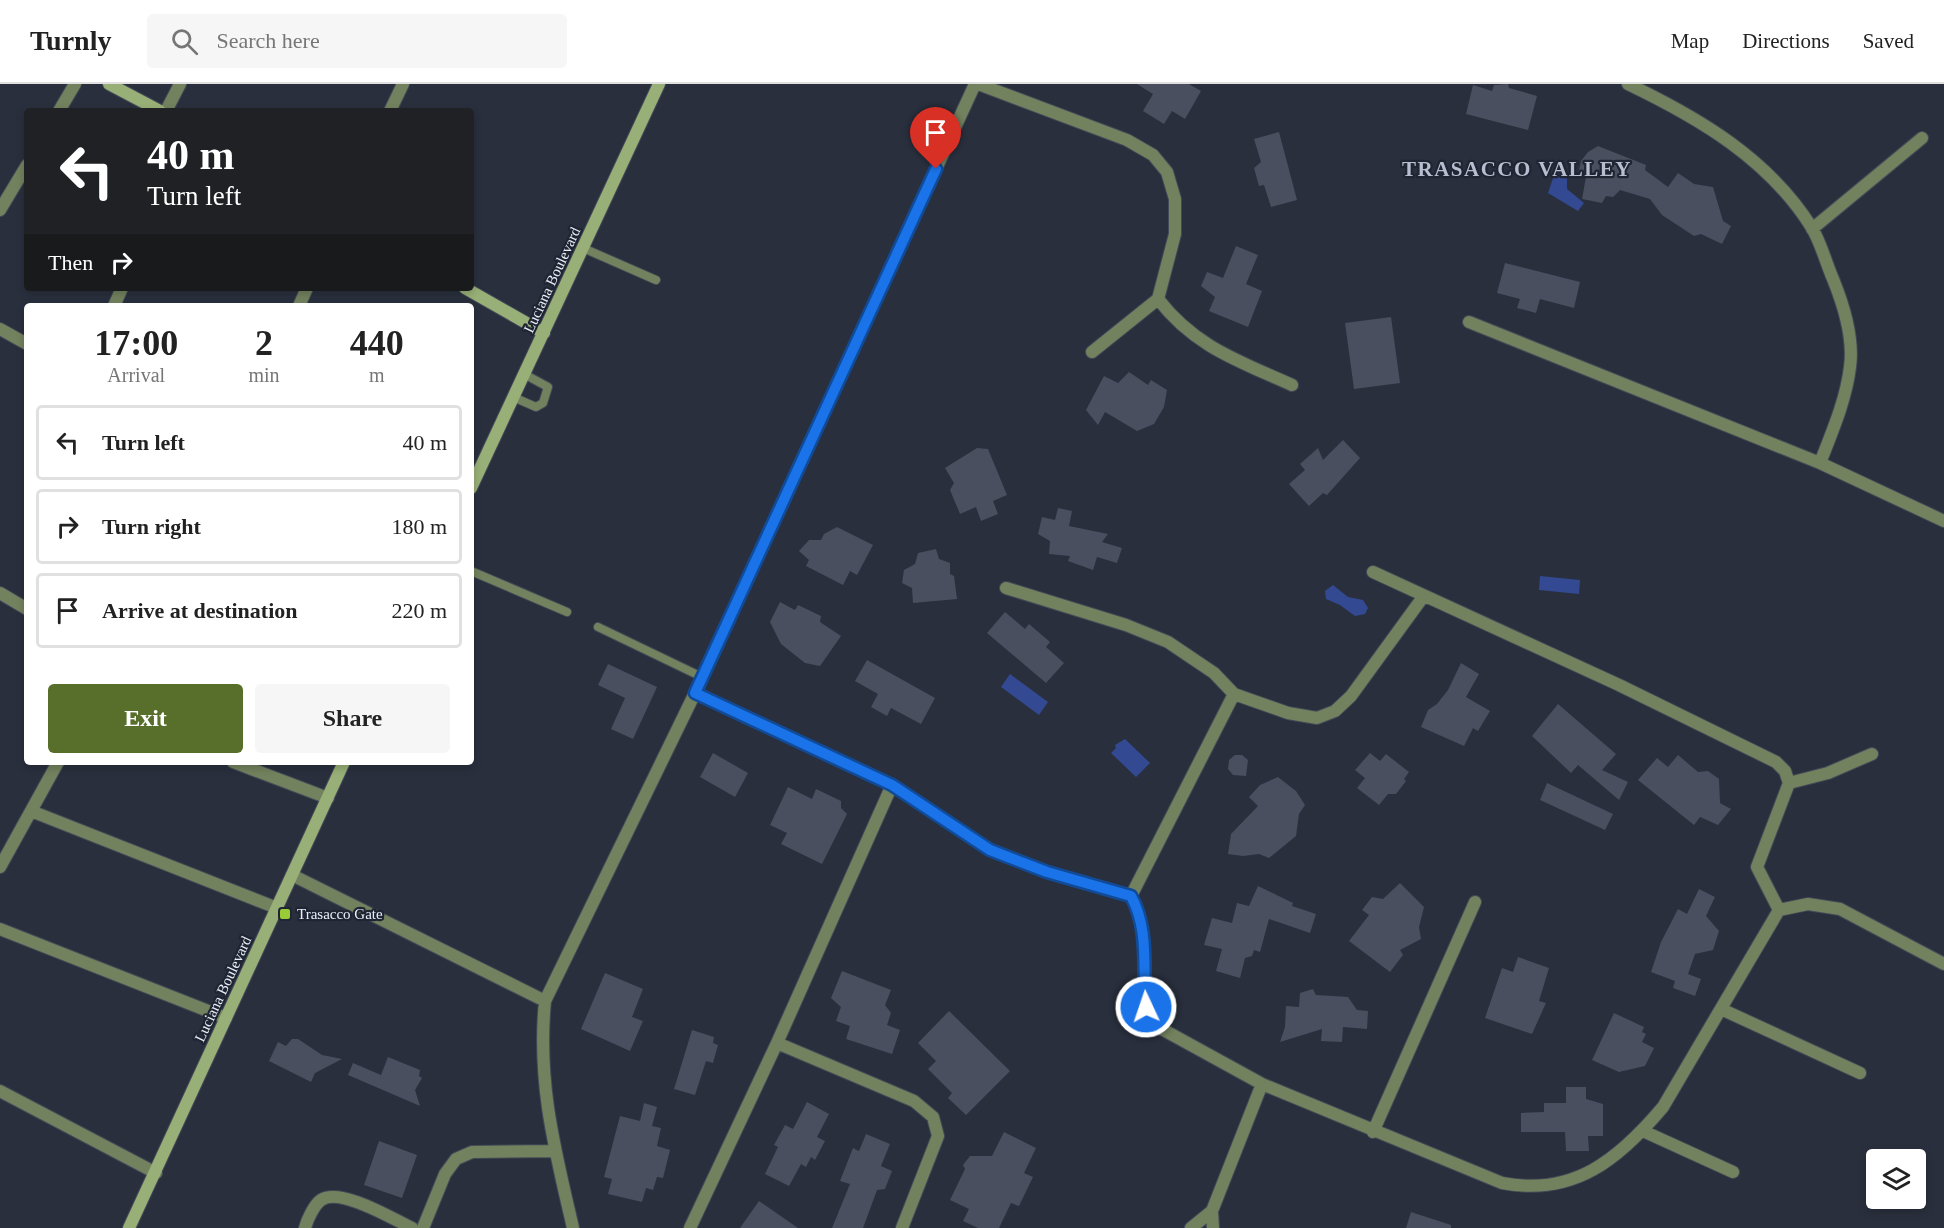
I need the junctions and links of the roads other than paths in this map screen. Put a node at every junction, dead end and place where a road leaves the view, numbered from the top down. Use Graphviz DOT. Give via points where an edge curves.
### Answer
graph roads {
  1 [pos="75,84"];
  2 [pos="109,84"];
  3 [pos="180,84"];
  4 [pos="404,84"];
  5 [pos="659,84"];
  6 [pos="976,84"];
  7 [pos="1628,84"];
  8 [pos="61,108"];
  9 [pos="154,108"];
  10 [pos="168,108"];
  11 [pos="392,108"];
  12 [pos="1922,138"];
  13 [pos="24,170"];
  14 [pos="0,210"];
  15 [pos="1812,229"];
  16 [pos="583,248"];
  17 [pos="656,280"];
  18 [pos="470,291"];
  19 [pos="1158,299"];
  20 [pos="1469,322"];
  21 [pos="0,329"];
  22 [pos="544,333"];
  23 [pos="24,342"];
  24 [pos="1092,352"];
  25 [pos="524,374"];
  26 [pos="1292,385"];
  27 [pos="513,398"];
  28 [pos="1820,463"];
  29 [pos="474,482"];
  30 [pos="1944,521"];
  31 [pos="474,572"];
  32 [pos="1373,572"];
  33 [pos="1006,588"];
  34 [pos="0,592"];
  35 [pos="1423,597"];
  36 [pos="24,607"];
  37 [pos="567,612"];
  38 [pos="598,627"];
  39 [pos="702,677"];
  40 [pos="695,693"];
  41 [pos="1234,694"];
  42 [pos="1872,754"];
  43 [pos="56,765"];
  44 [pos="241,765"];
  45 [pos="343,765"];
  46 [pos="1789,783"];
  47 [pos="892,785"];
  48 [pos="328,798"];
  49 [pos="31,812"];
  50 [pos="0,867"];
  51 [pos="292,875"];
  52 [pos="1131,896"];
  53 [pos="1475,902"];
  54 [pos="277,908"];
  55 [pos="1779,910"];
  56 [pos="0,929"];
  57 [pos="1944,964"];
  58 [pos="545,1002"];
  59 [pos="1721,1010"];
  60 [pos="226,1018"];
  61 [pos="777,1043"];
  62 [pos="1860,1073"];
  63 [pos="1262,1084"];
  64 [pos="0,1091"];
  65 [pos="1643,1131"];
  66 [pos="1373,1132"];
  67 [pos="555,1150"];
  68 [pos="1733,1172"];
  69 [pos="156,1173"];
  70 [pos="1212,1211"];
  71 [pos="129,1228"];
  72 [pos="304,1228"];
  73 [pos="412,1228"];
  74 [pos="423,1228"];
  75 [pos="573,1228"];
  76 [pos="690,1228"];
  77 [pos="902,1228"];
  78 [pos="1191,1228"];
  79 [pos="1213,1228"];
  1 -- 8 [label="street"];
  2 -- 9 [label="street"];
  3 -- 10 [label="street"];
  4 -- 11 [label="street"];
  5 -- 16 [label="street, Luciana Boulevard"];
  6 -- 19 [label="street" via="1127,140 1153,155 1167,172 1175,199 1175,234"];
  6 -- 39 [label="street"];
  7 -- 15 [label="street" via="1736,146 1763,170"];
  12 -- 15 [label="street"];
  13 -- 14 [label="street"];
  15 -- 28 [label="street" via="1840,297 1850,350 1843,398"];
  16 -- 17 [label="lane"];
  16 -- 22 [label="street, Luciana Boulevard"];
  18 -- 22 [label="street"];
  19 -- 24 [label="street"];
  19 -- 26 [label="street" via="1197,339"];
  20 -- 28 [label="street"];
  21 -- 23 [label="street"];
  22 -- 25 [label="street, Luciana Boulevard"];
  25 -- 27 [label="street, Luciana Boulevard"];
  25 -- 27 [label="lane" via="548,387 543,403 536,407"];
  27 -- 29 [label="street, Luciana Boulevard"];
  28 -- 30 [label="street"];
  31 -- 37 [label="lane"];
  32 -- 35 [label="street"];
  33 -- 41 [label="street" via="1168,642 1208,668"];
  34 -- 36 [label="street"];
  35 -- 41 [label="street" via="1351,696 1327,716 1288,713"];
  35 -- 46 [label="street" via="1619,685 1776,762"];
  38 -- 39 [label="lane"];
  39 -- 40 [label="street"];
  40 -- 47 [label="street"];
  40 -- 58 [label="street"];
  41 -- 52 [label="street"];
  42 -- 46 [label="street"];
  43 -- 49 [label="street"];
  44 -- 48 [label="street"];
  45 -- 48 [label="street, Luciana Boulevard"];
  46 -- 55 [label="street" via="1757,867"];
  47 -- 52 [label="street" via="990,850 1047,872"];
  47 -- 61 [label="street"];
  48 -- 51 [label="street, Luciana Boulevard"];
  49 -- 50 [label="street"];
  49 -- 54 [label="street"];
  51 -- 54 [label="street, Luciana Boulevard"];
  51 -- 58 [label="street"];
  52 -- 63 [label="street" via="1139,910 1144,934 1144,988 1151,1018 1178,1040"];
  53 -- 66 [label="street"];
  54 -- 60 [label="street, Luciana Boulevard"];
  55 -- 57 [label="street" via="1808,904 1840,909"];
  55 -- 59 [label="street"];
  56 -- 60 [label="street"];
  58 -- 67 [label="street" via="541,1041 543,1082"];
  59 -- 62 [label="street"];
  59 -- 65 [label="street" via="1663,1107"];
  60 -- 69 [label="street, Luciana Boulevard"];
  61 -- 76 [label="street"];
  61 -- 77 [label="street" via="914,1101 933,1117 938,1137"];
  63 -- 66 [label="street"];
  63 -- 70 [label="street"];
  64 -- 69 [label="street"];
  65 -- 66 [label="street" via="1619,1154 1584,1175 1538,1187 1484,1178"];
  65 -- 68 [label="street"];
  67 -- 74 [label="street" via="472,1152 456,1159 445,1174"];
  67 -- 75 [label="street"];
  69 -- 71 [label="street, Luciana Boulevard"];
  70 -- 78 [label="street"];
  70 -- 79 [label="street"];
  72 -- 73 [label="street" via="320,1201 332,1196"];
}
